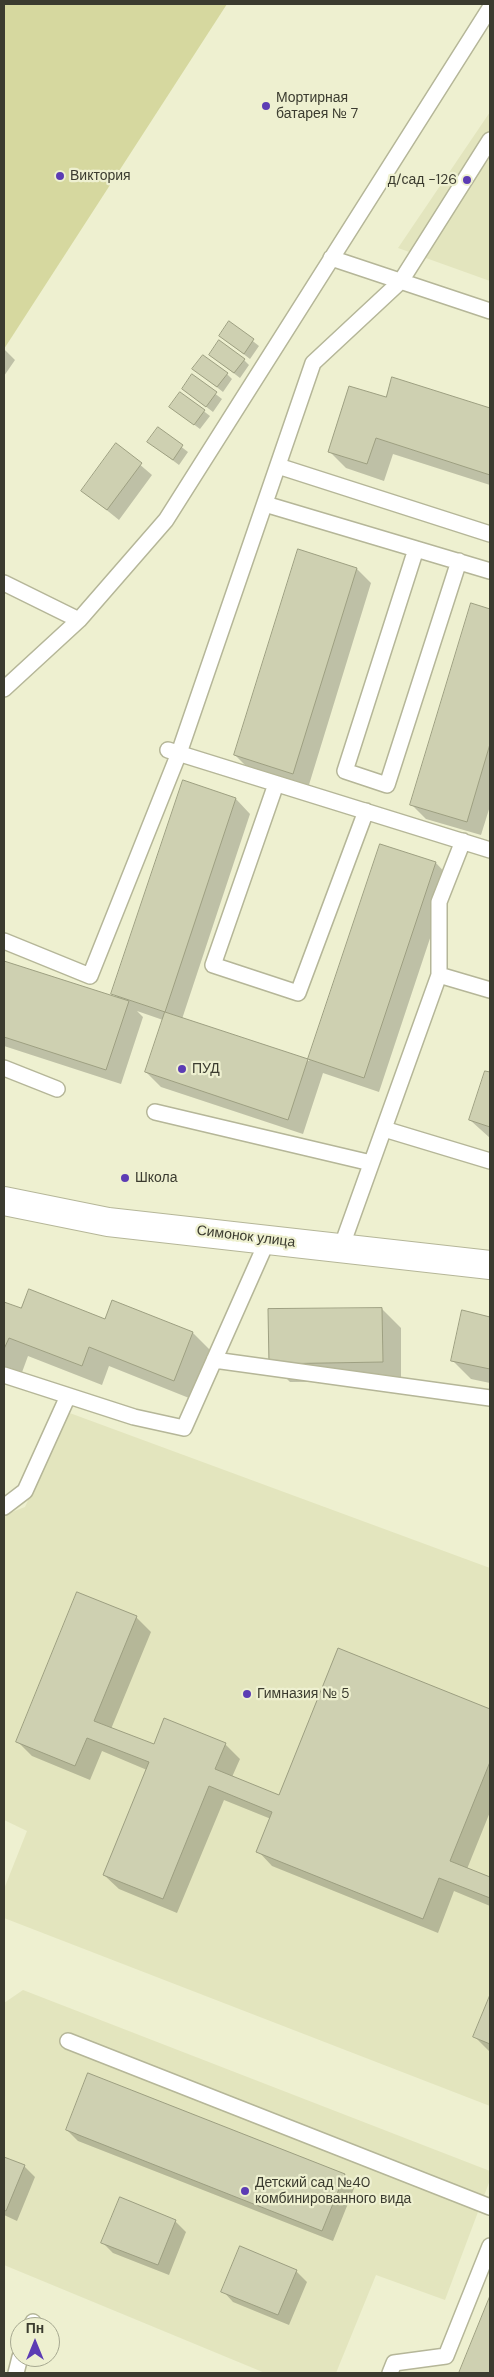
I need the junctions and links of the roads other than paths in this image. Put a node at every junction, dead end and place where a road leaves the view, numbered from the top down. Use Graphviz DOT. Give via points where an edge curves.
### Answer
graph roads {
  1 [pos="490,8"];
  2 [pos="490,140"];
  3 [pos="331,258"];
  4 [pos="401,281"];
  5 [pos="490,311"];
  6 [pos="278,466"];
  7 [pos="265,504"];
  8 [pos="490,534"];
  9 [pos="416,549"];
  10 [pos="459,562"];
  11 [pos="490,571"];
  12 [pos="4,583"];
  13 [pos="79,620"];
  14 [pos="4,689"];
  15 [pos="173,751"];
  16 [pos="276,784"];
  17 [pos="366,811"];
  18 [pos="463,842"];
  19 [pos="490,850"];
  20 [pos="4,941"];
  21 [pos="439,975"];
  22 [pos="490,990"];
  23 [pos="4,1068"];
  24 [pos="57,1090"];
  25 [pos="155,1112"];
  26 [pos="384,1129"];
  27 [pos="490,1161"];
  28 [pos="371,1163"];
  29 [pos="4,1201"];
  30 [pos="268,1239"];
  31 [pos="341,1248"];
  32 [pos="490,1264"];
  33 [pos="214,1360"];
  34 [pos="4,1375"];
  35 [pos="68,1396"];
  36 [pos="490,1398"];
  37 [pos="4,1507"];
  38 [pos="68,2041"];
  39 [pos="490,2207"];
  40 [pos="490,2246"];
  41 [pos="390,2373"];
  1 -- 3 [label="lane"];
  2 -- 4 [label="lane"];
  3 -- 4 [label="lane"];
  3 -- 13 [label="lane" via="166,520"];
  4 -- 5 [label="lane"];
  4 -- 6 [label="lane" via="313,363"];
  6 -- 7 [label="lane"];
  6 -- 8 [label="lane"];
  7 -- 9 [label="lane"];
  7 -- 15 [label="lane"];
  9 -- 10 [label="lane"];
  9 -- 10 [label="lane" via="345,772 387,785"];
  10 -- 11 [label="lane"];
  12 -- 13 [label="lane"];
  13 -- 14 [label="lane"];
  15 -- 16 [label="lane"];
  15 -- 20 [label="lane" via="90,976"];
  16 -- 17 [label="lane"];
  16 -- 17 [label="lane" via="213,965 298,993"];
  17 -- 18 [label="lane"];
  18 -- 19 [label="lane"];
  18 -- 21 [label="lane" via="439,902"];
  21 -- 22 [label="lane"];
  21 -- 26 [label="lane"];
  23 -- 24 [label="lane"];
  25 -- 28 [label="lane"];
  26 -- 27 [label="lane"];
  26 -- 28 [label="lane"];
  28 -- 31 [label="lane"];
  29 -- 30 [label="street, Симонок улица" via="108,1222"];
  30 -- 31 [label="street, Симонок улица"];
  30 -- 33 [label="lane"];
  31 -- 32 [label="street, Симонок улица"];
  33 -- 35 [label="lane" via="184,1428 134,1417"];
  33 -- 36 [label="lane"];
  34 -- 35 [label="lane"];
  35 -- 37 [label="lane" via="26,1491"];
  38 -- 39 [label="lane"];
  40 -- 41 [label="lane" via="446,2356 394,2363"];
}
